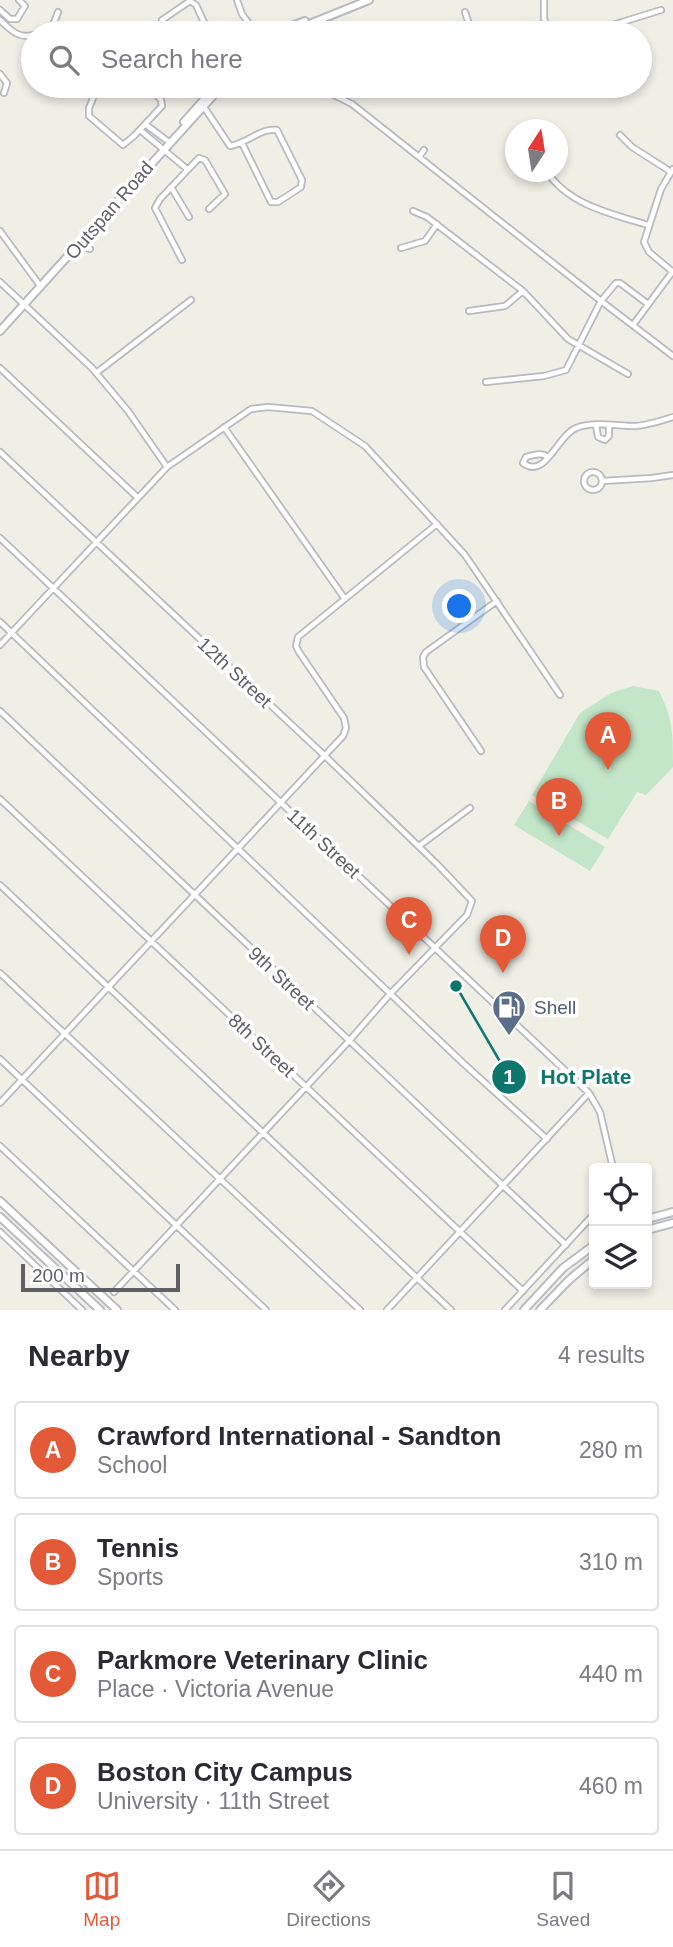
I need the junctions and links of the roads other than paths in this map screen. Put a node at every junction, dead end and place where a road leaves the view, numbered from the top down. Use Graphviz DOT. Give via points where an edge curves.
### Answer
graph roads {
  1 [pos="19,0"];
  2 [pos="237,0"];
  3 [pos="369,0"];
  4 [pos="544,0"];
  5 [pos="0,10"];
  6 [pos="661,10"];
  7 [pos="58,12"];
  8 [pos="465,12"];
  9 [pos="321,18"];
  10 [pos="0,20"];
  11 [pos="56,21"];
  12 [pos="162,21"];
  13 [pos="203,21"];
  14 [pos="247,21"];
  15 [pos="311,21"];
  16 [pos="314,21"];
  17 [pos="468,21"];
  18 [pos="545,21"];
  19 [pos="626,21"];
  20 [pos="21,36"];
  21 [pos="0,74"];
  22 [pos="4,93"];
  23 [pos="93,98"];
  24 [pos="160,98"];
  25 [pos="207,98"];
  26 [pos="209,98"];
  27 [pos="340,98"];
  28 [pos="202,104"];
  29 [pos="145,124"];
  30 [pos="140,130"];
  31 [pos="620,135"];
  32 [pos="169,142"];
  33 [pos="242,143"];
  34 [pos="162,149"];
  35 [pos="424,150"];
  36 [pos="418,156"];
  37 [pos="187,169"];
  38 [pos="672,171"];
  39 [pos="557,182"];
  40 [pos="171,187"];
  41 [pos="209,209"];
  42 [pos="413,211"];
  43 [pos="189,217"];
  44 [pos="437,224"];
  45 [pos="648,225"];
  46 [pos="0,231"];
  47 [pos="78,245"];
  48 [pos="401,248"];
  49 [pos="90,249"];
  50 [pos="182,260"];
  51 [pos="673,271"];
  52 [pos="0,282"];
  53 [pos="41,287"];
  54 [pos="523,291"];
  55 [pos="191,300"];
  56 [pos="601,301"];
  57 [pos="648,304"];
  58 [pos="24,305"];
  59 [pos="469,311"];
  60 [pos="633,325"];
  61 [pos="0,331"];
  62 [pos="578,346"];
  63 [pos="673,356"];
  64 [pos="0,368"];
  65 [pos="96,373"];
  66 [pos="628,374"];
  67 [pos="486,382"];
  68 [pos="673,418"];
  69 [pos="596,425"];
  70 [pos="609,425"];
  71 [pos="224,426"];
  72 [pos="0,452"];
  73 [pos="548,457"];
  74 [pos="167,467"];
  75 [pos="673,475"];
  76 [pos="602,481"];
  77 [pos="137,497"];
  78 [pos="436,524"];
  79 [pos="0,538"];
  80 [pos="96,542"];
  81 [pos="53,588"];
  82 [pos="345,599"];
  83 [pos="497,601"];
  84 [pos="0,622"];
  85 [pos="11,632"];
  86 [pos="0,645"];
  87 [pos="560,695"];
  88 [pos="0,711"];
  89 [pos="481,751"];
  90 [pos="325,756"];
  91 [pos="0,799"];
  92 [pos="281,802"];
  93 [pos="470,808"];
  94 [pos="419,846"];
  95 [pos="237,849"];
  96 [pos="0,885"];
  97 [pos="194,895"];
  98 [pos="150,941"];
  99 [pos="435,947"];
  100 [pos="0,973"];
  101 [pos="108,988"];
  102 [pos="390,994"];
  103 [pos="64,1033"];
  104 [pos="349,1041"];
  105 [pos="0,1059"];
  106 [pos="22,1079"];
  107 [pos="306,1086"];
  108 [pos="589,1093"];
  109 [pos="0,1103"];
  110 [pos="263,1132"];
  111 [pos="547,1139"];
  112 [pos="0,1146"];
  113 [pos="612,1163"];
  114 [pos="220,1179"];
  115 [pos="504,1187"];
  116 [pos="0,1201"];
  117 [pos="673,1212"];
  118 [pos="0,1217"];
  119 [pos="652,1217"];
  120 [pos="589,1220"];
  121 [pos="673,1223"];
  122 [pos="176,1225"];
  123 [pos="652,1229"];
  124 [pos="461,1231"];
  125 [pos="0,1232"];
  126 [pos="566,1245"];
  127 [pos="589,1249"];
  128 [pos="589,1263"];
  129 [pos="133,1271"];
  130 [pos="418,1277"];
  131 [pos="523,1291"];
  132 [pos="114,1292"];
  133 [pos="82,1310"];
  134 [pos="100,1310"];
  135 [pos="117,1310"];
  136 [pos="175,1310"];
  137 [pos="266,1310"];
  138 [pos="360,1310"];
  139 [pos="387,1310"];
  140 [pos="451,1310"];
  141 [pos="505,1310"];
  142 [pos="524,1310"];
  143 [pos="540,1310"];
  1 -- 5 [label="street" via="25,6 17,19"];
  2 -- 14 [label="street"];
  3 -- 9 [label="main road"];
  4 -- 18 [label="street"];
  6 -- 19 [label="street"];
  7 -- 11 [label="street"];
  8 -- 17 [label="street"];
  9 -- 15 [label="main road"];
  9 -- 16 [label="main road"];
  10 -- 20 [label="street"];
  12 -- 13 [label="street" via="190,1"];
  21 -- 22 [label="street" via="7,83"];
  23 -- 30 [label="street" via="91,118 122,145"];
  24 -- 29 [label="street" via="162,104"];
  25 -- 28 [label="main road, Outspan Road"];
  26 -- 28 [label="main road, Outspan Road"];
  27 -- 36 [label="street"];
  28 -- 32 [label="main road, Outspan Road"];
  28 -- 33 [label="street" via="230,146"];
  29 -- 30 [label="street"];
  29 -- 32 [label="street"];
  30 -- 34 [label="street"];
  31 -- 38 [label="street"];
  32 -- 34 [label="main road, Outspan Road"];
  33 -- 33 [label="street" via="271,202 301,187 302,180 277,130 272,128"];
  34 -- 37 [label="street"];
  34 -- 47 [label="main road, Outspan Road"];
  35 -- 36 [label="street"];
  36 -- 56 [label="street"];
  37 -- 40 [label="street"];
  37 -- 41 [label="street" via="203,159 225,194"];
  38 -- 45 [label="street"];
  39 -- 45 [label="street" via="586,205"];
  40 -- 43 [label="street"];
  40 -- 50 [label="street" via="155,210"];
  42 -- 44 [label="street"];
  44 -- 48 [label="street" via="425,241"];
  44 -- 54 [label="street"];
  45 -- 51 [label="street" via="645,245 649,253"];
  46 -- 53 [label="street"];
  47 -- 49 [label="street"];
  47 -- 53 [label="main road, Outspan Road"];
  51 -- 57 [label="street"];
  52 -- 58 [label="street"];
  53 -- 58 [label="main road, Outspan Road"];
  54 -- 59 [label="street" via="505,306"];
  54 -- 62 [label="street"];
  55 -- 65 [label="street"];
  56 -- 57 [label="street" via="618,282"];
  56 -- 60 [label="street"];
  56 -- 62 [label="street"];
  57 -- 60 [label="street"];
  58 -- 61 [label="main road, Outspan Road"];
  58 -- 65 [label="street"];
  60 -- 63 [label="street"];
  62 -- 66 [label="street"];
  62 -- 67 [label="street" via="562,373"];
  64 -- 77 [label="street"];
  65 -- 74 [label="street"];
  68 -- 70 [label="street" via="646,425"];
  69 -- 70 [label="street"];
  69 -- 70 [label="street" via="598,437 605,440"];
  69 -- 73 [label="street" via="573,430"];
  71 -- 74 [label="street"];
  71 -- 78 [label="street" via="256,408 303,409 324,418 365,446"];
  71 -- 82 [label="street"];
  72 -- 80 [label="street, 12th Street"];
  73 -- 73 [label="street" via="540,465 523,463 534,455"];
  74 -- 77 [label="street"];
  75 -- 76 [label="street"];
  76 -- 76 [label="street" via="593,491 583,481 594,472"];
  77 -- 80 [label="street"];
  78 -- 82 [label="street"];
  78 -- 83 [label="street"];
  79 -- 81 [label="street, 11th Street"];
  80 -- 81 [label="street"];
  80 -- 90 [label="street, 12th Street"];
  81 -- 85 [label="street"];
  81 -- 92 [label="street, 11th Street"];
  82 -- 90 [label="street" via="297,639 299,652 344,718 343,736"];
  83 -- 87 [label="street"];
  83 -- 89 [label="street" via="423,657 424,667"];
  84 -- 85 [label="street"];
  85 -- 86 [label="street"];
  85 -- 95 [label="street"];
  88 -- 97 [label="street, 9th Street"];
  90 -- 92 [label="street"];
  90 -- 94 [label="street, 12th Street"];
  91 -- 98 [label="street, 8th Street"];
  92 -- 95 [label="street"];
  92 -- 99 [label="street, 11th Street"];
  93 -- 94 [label="street"];
  94 -- 99 [label="street, 12th Street" via="472,901 469,913"];
  95 -- 97 [label="street"];
  95 -- 102 [label="street"];
  96 -- 101 [label="street"];
  97 -- 98 [label="street"];
  97 -- 104 [label="street, 9th Street"];
  98 -- 101 [label="street"];
  98 -- 107 [label="street, 8th Street"];
  99 -- 102 [label="street"];
  99 -- 108 [label="street, 11th Street"];
  100 -- 103 [label="street"];
  101 -- 103 [label="street"];
  101 -- 110 [label="street"];
  102 -- 104 [label="street"];
  102 -- 111 [label="street"];
  103 -- 106 [label="street"];
  103 -- 114 [label="street"];
  104 -- 107 [label="street"];
  104 -- 115 [label="street, 9th Street"];
  105 -- 106 [label="street"];
  106 -- 109 [label="street"];
  106 -- 122 [label="street"];
  107 -- 110 [label="street"];
  107 -- 124 [label="street, 8th Street"];
  108 -- 111 [label="street"];
  108 -- 113 [label="street, 11th Street" via="600,1112"];
  110 -- 114 [label="street"];
  110 -- 130 [label="street"];
  111 -- 115 [label="street"];
  112 -- 129 [label="street"];
  114 -- 122 [label="street"];
  114 -- 138 [label="street"];
  115 -- 124 [label="street"];
  115 -- 126 [label="street, 9th Street"];
  116 -- 135 [label="main road"];
  117 -- 119 [label="main road"];
  118 -- 134 [label="main road"];
  120 -- 126 [label="street"];
  121 -- 123 [label="main road"];
  122 -- 129 [label="street"];
  122 -- 137 [label="street"];
  124 -- 130 [label="street"];
  124 -- 131 [label="street, 8th Street"];
  125 -- 133 [label="street"];
  126 -- 131 [label="street"];
  127 -- 142 [label="main road" via="563,1268"];
  128 -- 143 [label="main road"];
  129 -- 132 [label="street"];
  129 -- 136 [label="street"];
  130 -- 139 [label="street"];
  130 -- 140 [label="street"];
  131 -- 141 [label="street"];
}
